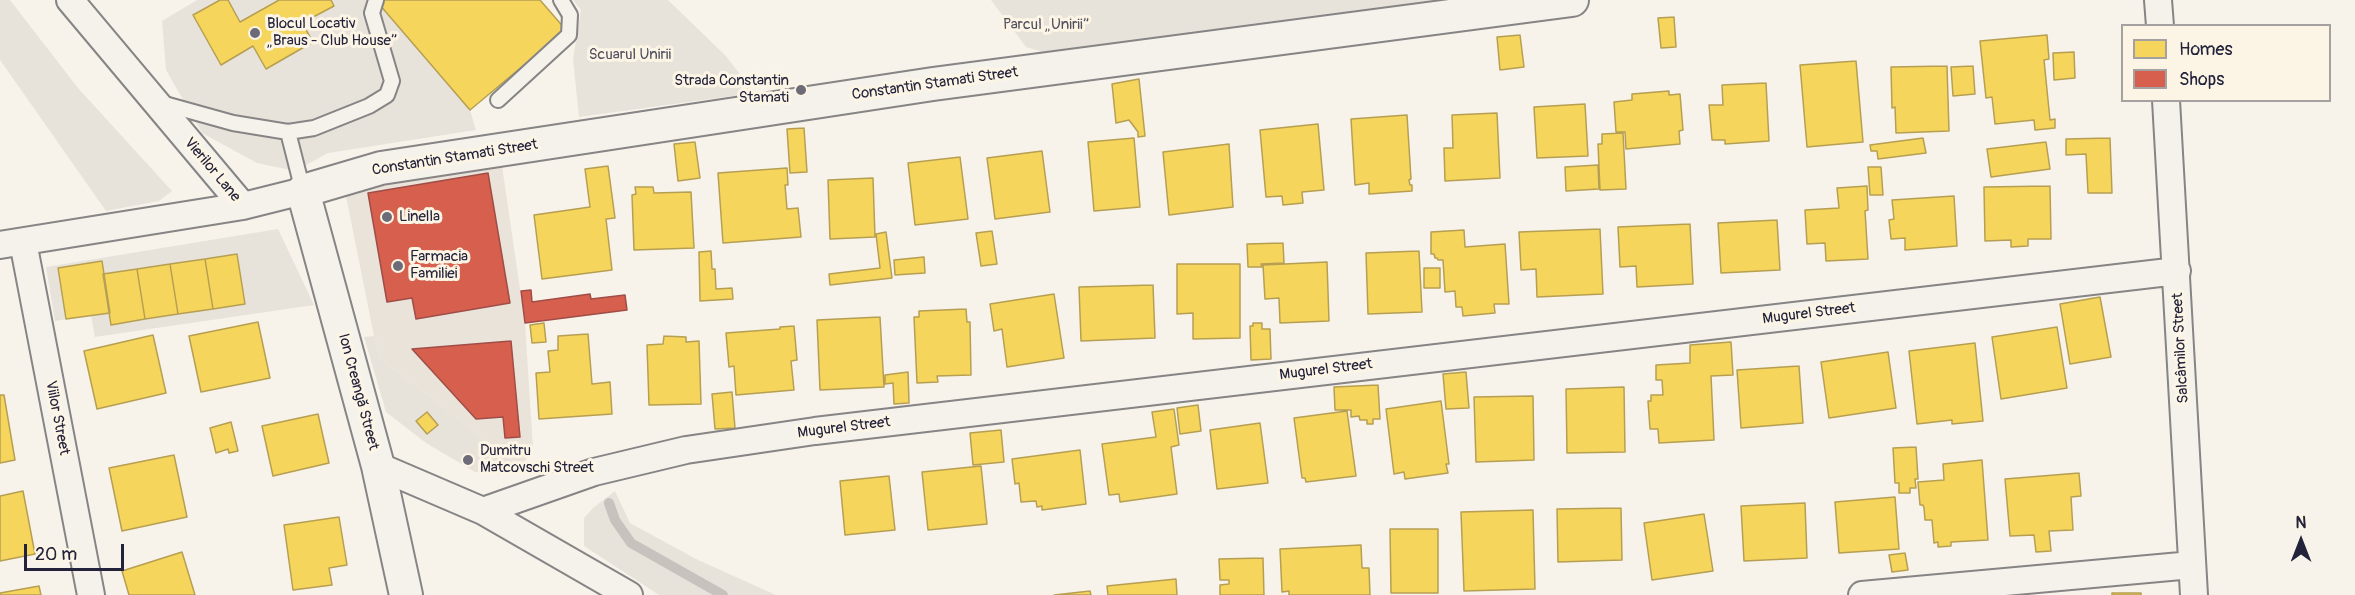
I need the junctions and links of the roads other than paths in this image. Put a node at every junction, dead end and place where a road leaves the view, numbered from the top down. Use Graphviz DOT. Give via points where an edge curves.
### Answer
graph roads {
  1 [pos="70,0"];
  2 [pos="376,0"];
  3 [pos="561,0"];
  4 [pos="1572,0"];
  5 [pos="2158,0"];
  6 [pos="2160,24"];
  7 [pos="498,100"];
  8 [pos="154,101"];
  9 [pos="2166,102"];
  10 [pos="288,132"];
  11 [pos="303,191"];
  12 [pos="243,206"];
  13 [pos="12,244"];
  14 [pos="2177,272"];
  15 [pos="378,465"];
  16 [pos="483,511"];
  17 [pos="2193,565"];
  18 [pos="91,595"];
  19 [pos="406,595"];
  20 [pos="629,595"];
  21 [pos="1862,595"];
  22 [pos="2194,595"];
  1 -- 8 [label="street, Vierilor Lane"];
  2 -- 10 [label="lane" via="372,13 392,81 387,95 314,128"];
  3 -- 7 [label="lane" via="570,15 569,35"];
  4 -- 11 [label="street, Constantin Stamati Street" via="875,93 381,168"];
  5 -- 6 [label="street"];
  8 -- 10 [label="lane" via="233,123"];
  8 -- 12 [label="street, Vierilor Lane"];
  9 -- 14 [label="street, Salcâmilor Street"];
  10 -- 11 [label="lane"];
  11 -- 12 [label="street"];
  11 -- 15 [label="street, Ion Creangă Street"];
  12 -- 13 [label="street, Vierilor Lane"];
  13 -- 18 [label="street, Viilor Street"];
  14 -- 16 [label="street, Mugurel Street" via="815,431 686,450 594,472"];
  14 -- 17 [label="street, Salcâmilor Street"];
  15 -- 16 [label="street"];
  15 -- 19 [label="street, Ion Creangă Street"];
  16 -- 20 [label="street"];
  17 -- 21 [label="street"];
  17 -- 22 [label="street, Salcâmilor Street"];
}
